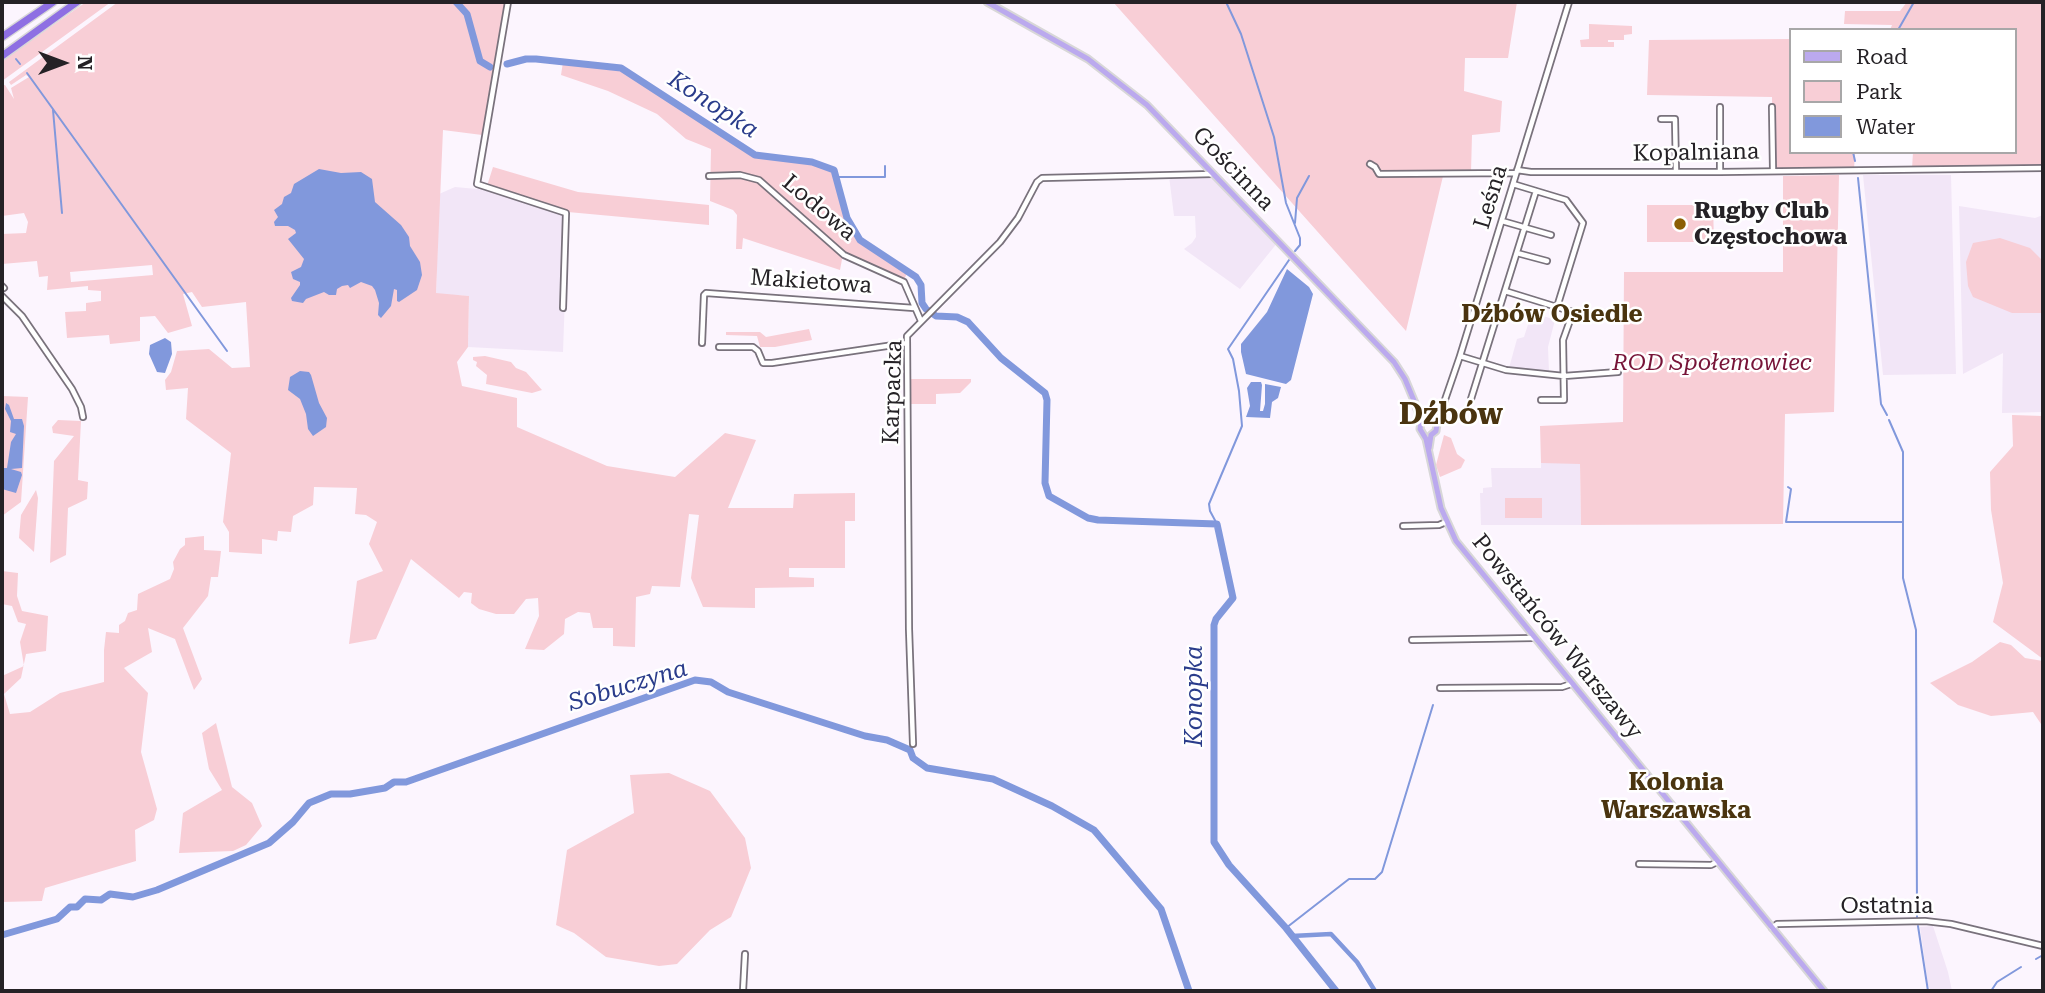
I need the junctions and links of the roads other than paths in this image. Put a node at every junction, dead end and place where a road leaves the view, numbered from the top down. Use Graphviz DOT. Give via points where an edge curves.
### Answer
graph roads {
  1 [pos="52,2"];
  2 [pos="77,2"];
  3 [pos="508,2"];
  4 [pos="987,2"];
  5 [pos="1569,2"];
  6 [pos="2,37"];
  7 [pos="2,56"];
  8 [pos="1720,107"];
  9 [pos="1772,107"];
  10 [pos="1661,119"];
  11 [pos="1370,164"];
  12 [pos="2043,167"];
  13 [pos="1773,170"];
  14 [pos="1517,171"];
  15 [pos="1675,171"];
  16 [pos="1720,172"];
  17 [pos="1213,174"];
  18 [pos="709,176"];
  19 [pos="1513,184"];
  20 [pos="1536,191"];
  21 [pos="1502,221"];
  22 [pos="1525,228"];
  23 [pos="1551,235"];
  24 [pos="1517,253"];
  25 [pos="1547,261"];
  26 [pos="1505,290"];
  27 [pos="2,296"];
  28 [pos="1557,307"];
  29 [pos="914,308"];
  30 [pos="563,309"];
  31 [pos="920,321"];
  32 [pos="702,343"];
  33 [pos="907,343"];
  34 [pos="719,347"];
  35 [pos="1460,356"];
  36 [pos="1482,363"];
  37 [pos="1618,372"];
  38 [pos="1564,376"];
  39 [pos="1471,399"];
  40 [pos="1541,400"];
  41 [pos="1444,403"];
  42 [pos="83,417"];
  43 [pos="1426,420"];
  44 [pos="1437,423"];
  45 [pos="1428,435"];
  46 [pos="1446,522"];
  47 [pos="1403,526"];
  48 [pos="1534,638"];
  49 [pos="1412,640"];
  50 [pos="1571,684"];
  51 [pos="1440,688"];
  52 [pos="913,744"];
  53 [pos="1717,862"];
  54 [pos="1639,864"];
  55 [pos="1772,928"];
  56 [pos="2043,946"];
  57 [pos="745,954"];
  58 [pos="743,991"];
  59 [pos="1824,991"];
  1 -- 6 [label="highway"];
  2 -- 7 [label="highway"];
  3 -- 30 [label="street" via="477,184 566,214"];
  4 -- 17 [label="main road, Gościnna" via="1118,80"];
  5 -- 14 [label="street, Leśna"];
  8 -- 16 [label="street"];
  9 -- 13 [label="street"];
  10 -- 15 [label="street" via="1675,119"];
  11 -- 14 [label="street, Kopalniana" via="1379,174"];
  12 -- 13 [label="street, Kopalniana"];
  13 -- 16 [label="street, Kopalniana"];
  14 -- 15 [label="street, Kopalniana"];
  14 -- 19 [label="street, Leśna"];
  15 -- 16 [label="street, Kopalniana"];
  17 -- 31 [label="street, Karpacka" via="1042,178 1000,242"];
  17 -- 43 [label="main road, Gościnna" via="1394,362"];
  18 -- 29 [label="street, Lodowa" via="759,180 844,255 904,282"];
  19 -- 20 [label="street"];
  19 -- 21 [label="street, Leśna"];
  20 -- 22 [label="street"];
  20 -- 28 [label="street" via="1566,200 1583,223"];
  21 -- 22 [label="street"];
  21 -- 35 [label="street, Leśna"];
  22 -- 23 [label="street"];
  22 -- 24 [label="street"];
  24 -- 25 [label="street"];
  24 -- 26 [label="street"];
  26 -- 28 [label="street"];
  26 -- 36 [label="street"];
  27 -- 42 [label="street" via="22,316 72,389"];
  28 -- 38 [label="street" via="1573,312 1563,340"];
  29 -- 31 [label="street, Lodowa"];
  29 -- 32 [label="street, Makietowa" via="706,293"];
  31 -- 33 [label="street, Karpacka" via="909,332"];
  33 -- 34 [label="street" via="772,363 763,363 753,347"];
  33 -- 52 [label="street, Karpacka"];
  35 -- 36 [label="street"];
  35 -- 41 [label="street, Leśna"];
  36 -- 38 [label="street"];
  36 -- 39 [label="street"];
  37 -- 38 [label="street"];
  38 -- 40 [label="street" via="1564,400"];
  41 -- 43 [label="street, Leśna" via="1437,415"];
  41 -- 44 [label="street, Leśna"];
  43 -- 44 [label="main road"];
  43 -- 45 [label="main road, Powstańców Warszawy" via="1420,429"];
  44 -- 45 [label="main road" via="1436,431"];
  45 -- 46 [label="main road, Powstańców Warszawy" via="1436,492"];
  46 -- 47 [label="street"];
  46 -- 48 [label="main road, Powstańców Warszawy" via="1456,541"];
  48 -- 49 [label="street"];
  48 -- 50 [label="main road, Powstańców Warszawy"];
  50 -- 51 [label="street"];
  50 -- 53 [label="main road, Powstańców Warszawy"];
  53 -- 54 [label="street"];
  53 -- 55 [label="main road, Powstańców Warszawy"];
  55 -- 56 [label="street, Ostatnia" via="1777,924 1925,921"];
  55 -- 59 [label="main road, Powstańców Warszawy"];
  57 -- 58 [label="street"];
}
